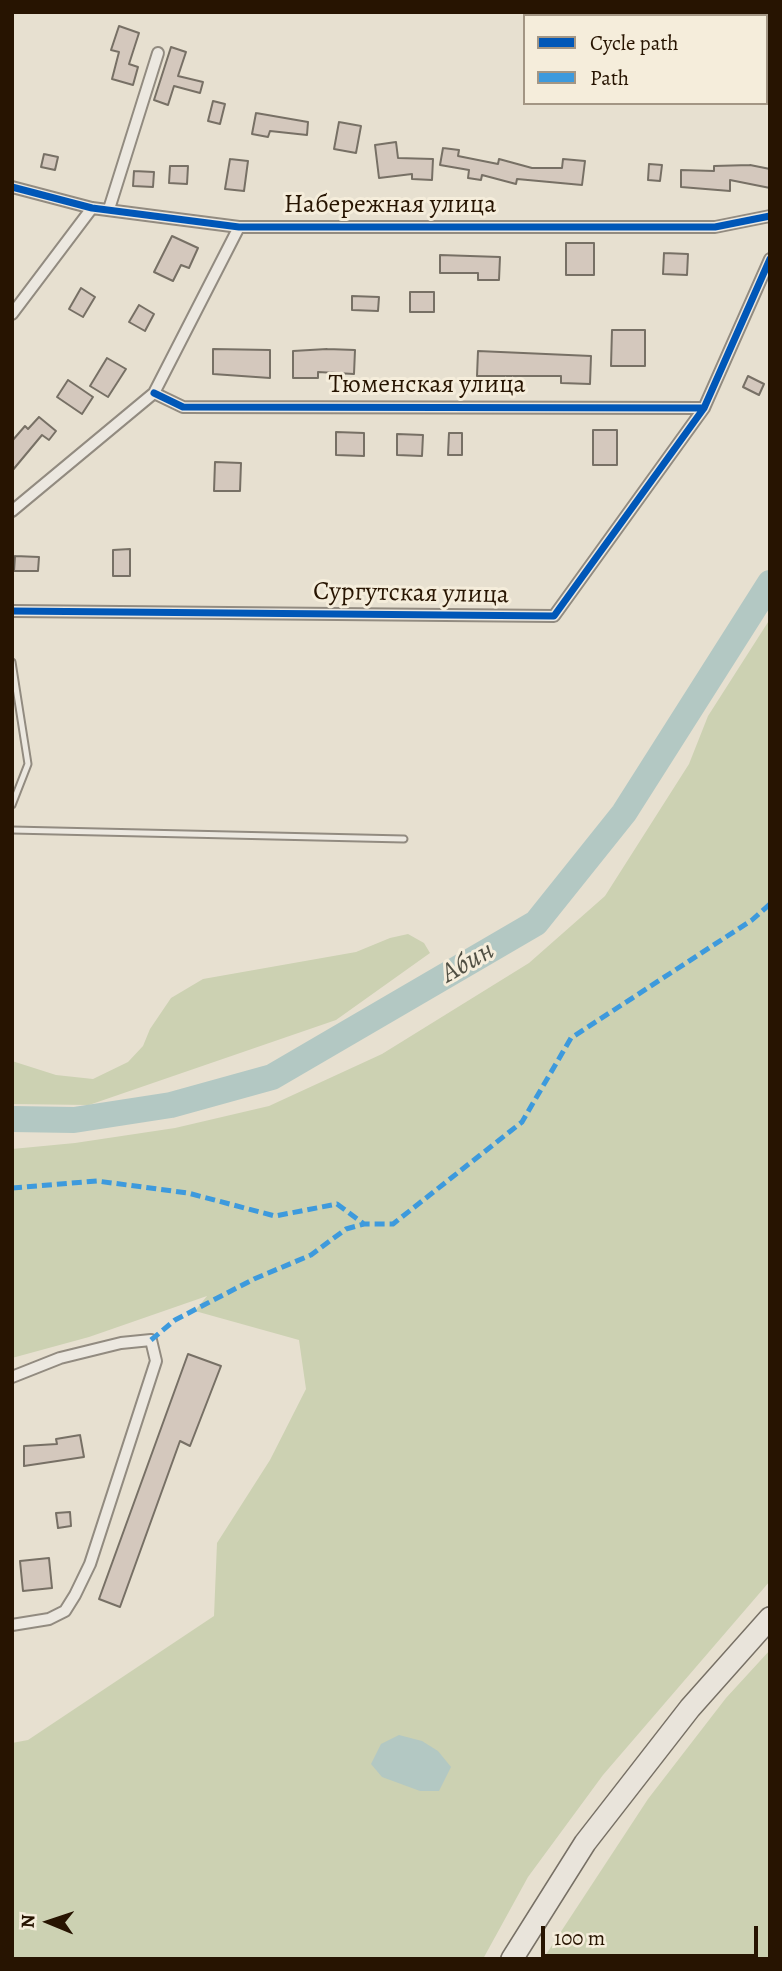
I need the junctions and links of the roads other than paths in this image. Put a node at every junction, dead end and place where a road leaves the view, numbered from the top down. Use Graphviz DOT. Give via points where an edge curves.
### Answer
graph roads {
  1 [pos="158,53"];
  2 [pos="12,187"];
  3 [pos="92,208"];
  4 [pos="109,209"];
  5 [pos="770,216"];
  6 [pos="239,227"];
  7 [pos="770,259"];
  8 [pos="12,314"];
  9 [pos="154,393"];
  10 [pos="704,408"];
  11 [pos="12,511"];
  12 [pos="12,611"];
  13 [pos="12,662"];
  14 [pos="12,805"];
  15 [pos="12,830"];
  16 [pos="404,839"];
  17 [pos="12,1377"];
  18 [pos="770,1618"];
  19 [pos="12,1625"];
  20 [pos="512,1959"];
  1 -- 4 [label="street"];
  2 -- 3 [label="street, Набережная улица"];
  3 -- 4 [label="street, Набережная улица"];
  3 -- 8 [label="street"];
  4 -- 6 [label="street, Набережная улица"];
  5 -- 6 [label="street, Набережная улица" via="715,227"];
  6 -- 9 [label="street"];
  7 -- 10 [label="street"];
  9 -- 10 [label="street, Тюменская улица" via="183,407"];
  9 -- 11 [label="street"];
  10 -- 12 [label="street, Сургутская улица" via="554,616"];
  13 -- 14 [label="lane" via="28,764"];
  15 -- 16 [label="lane"];
  17 -- 19 [label="street" via="60,1358 121,1343 151,1340 156,1361 113,1499 75,1595 65,1611 49,1619"];
  18 -- 20 [label="highway" via="690,1708 585,1843"];
}
